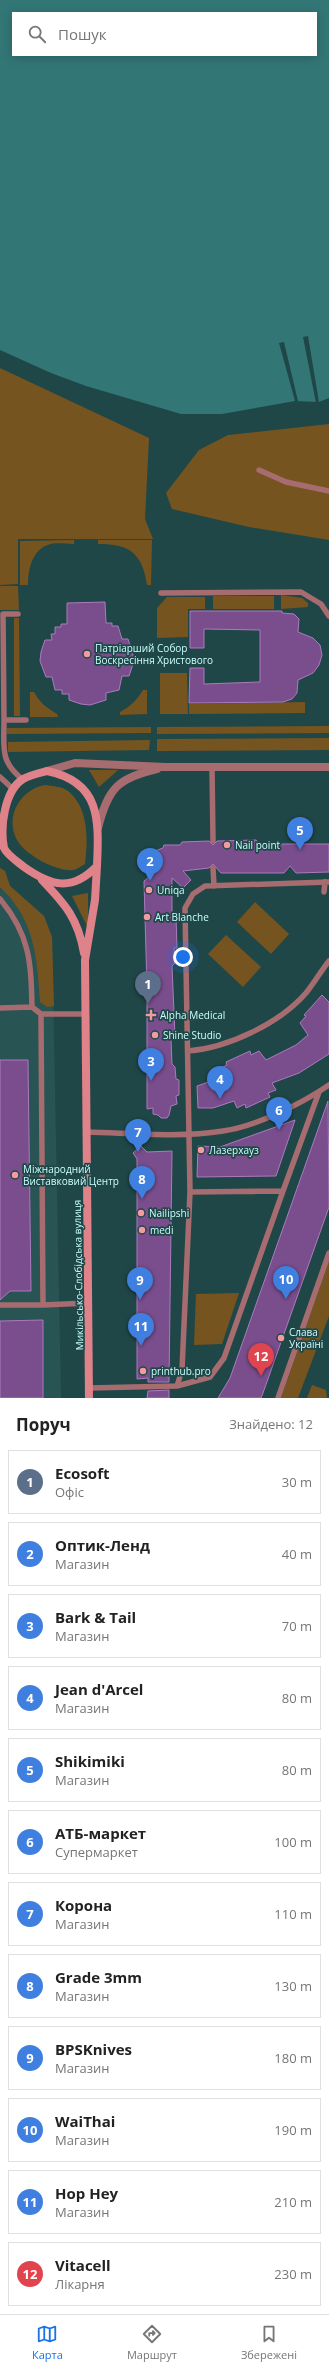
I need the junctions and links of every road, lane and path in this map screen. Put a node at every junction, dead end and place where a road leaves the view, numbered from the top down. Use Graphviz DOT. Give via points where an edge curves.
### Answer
graph roads {
  1 [pos="259,470"];
  2 [pos="329,491"];
  3 [pos="160,593"];
  4 [pos="18,614"];
  5 [pos="329,616"];
  6 [pos="4,720"];
  7 [pos="26,720"];
  8 [pos="166,767"];
  9 [pos="212,767"];
  10 [pos="329,767"];
  11 [pos="47,771"];
  12 [pos="0,777"];
  13 [pos="22,779"];
  14 [pos="13,789"];
  15 [pos="0,817"];
  16 [pos="98,828"];
  17 [pos="213,841"];
  18 [pos="2,847"];
  19 [pos="97,866"];
  20 [pos="213,868"];
  21 [pos="41,879"];
  22 [pos="327,882"];
  23 [pos="214,886"];
  24 [pos="324,892"];
  25 [pos="0,900"];
  26 [pos="85,960"];
  27 [pos="329,961"];
  28 [pos="0,1008"];
  29 [pos="32,1008"];
  30 [pos="41,1014"];
  31 [pos="85,1014"];
  32 [pos="200,1017"];
  33 [pos="186,1018"];
  34 [pos="188,1051"];
  35 [pos="329,1085"];
  36 [pos="319,1092"];
  37 [pos="86,1132"];
  38 [pos="190,1134"];
  39 [pos="283,1191"];
  40 [pos="190,1192"];
  41 [pos="329,1253"];
  42 [pos="88,1303"];
  43 [pos="43,1304"];
  44 [pos="0,1305"];
  45 [pos="177,1386"];
  46 [pos="89,1388"];
  47 [pos="89,1398"];
  48 [pos="278,1398"];
  1 -- 2 [label="lane" via="286,482"];
  3 -- 5 [label="lane" via="301,592 321,604"];
  4 -- 6 [label="lane" via="3,614"];
  6 -- 7 [label="lane"];
  6 -- 13 [label="lane" via="4,760 9,770"];
  8 -- 9 [label="street"];
  8 -- 11 [label="street" via="75,762"];
  8 -- 16 [label="street" via="137,774 112,790 105,802"];
  9 -- 10 [label="street"];
  9 -- 17 [label="lane"];
  11 -- 13 [label="street"];
  11 -- 16 [label="street" via="62,774 85,790 96,814"];
  12 -- 14 [label="lane"];
  13 -- 14 [label="street"];
  14 -- 15 [label="street"];
  15 -- 18 [label="street"];
  16 -- 19 [label="street"];
  18 -- 21 [label="street" via="18,863"];
  19 -- 21 [label="street" via="85,878 72,883 60,884"];
  19 -- 26 [label="street, Микільсько-Слобідська вулиця" via="95,900"];
  20 -- 23 [label="lane"];
  21 -- 26 [label="street, Микільсько-Слобідська вулиця" via="65,904 73,917 80,934"];
  22 -- 23 [label="lane"];
  22 -- 24 [label="lane"];
  23 -- 33 [label="lane" via="205,886 192,894 185,908"];
  25 -- 29 [label="lane" via="14,917 28,948"];
  26 -- 31 [label="street, Микільсько-Слобідська вулиця"];
  27 -- 34 [label="lane" via="305,994 273,1021 239,1038 207,1049"];
  28 -- 29 [label="lane"];
  29 -- 30 [label="lane"];
  30 -- 31 [label="lane"];
  30 -- 43 [label="lane"];
  31 -- 37 [label="street, Микільсько-Слобідська вулиця"];
  32 -- 33 [label="lane"];
  33 -- 34 [label="lane"];
  34 -- 38 [label="lane"];
  35 -- 36 [label="lane"];
  36 -- 38 [label="lane" via="258,1121 224,1131"];
  36 -- 39 [label="lane"];
  37 -- 38 [label="lane"];
  37 -- 42 [label="street, Микільсько-Слобідська вулиця"];
  38 -- 40 [label="lane"];
  39 -- 40 [label="lane"];
  39 -- 45 [label="lane" via="224,1358 210,1377"];
  40 -- 45 [label="lane" via="182,1370"];
  41 -- 48 [label="lane"];
  42 -- 43 [label="lane"];
  42 -- 46 [label="street, Микільсько-Слобідська вулиця"];
  43 -- 44 [label="lane"];
  45 -- 46 [label="lane"];
  46 -- 47 [label="street, Микільсько-Слобідська вулиця"];
}
